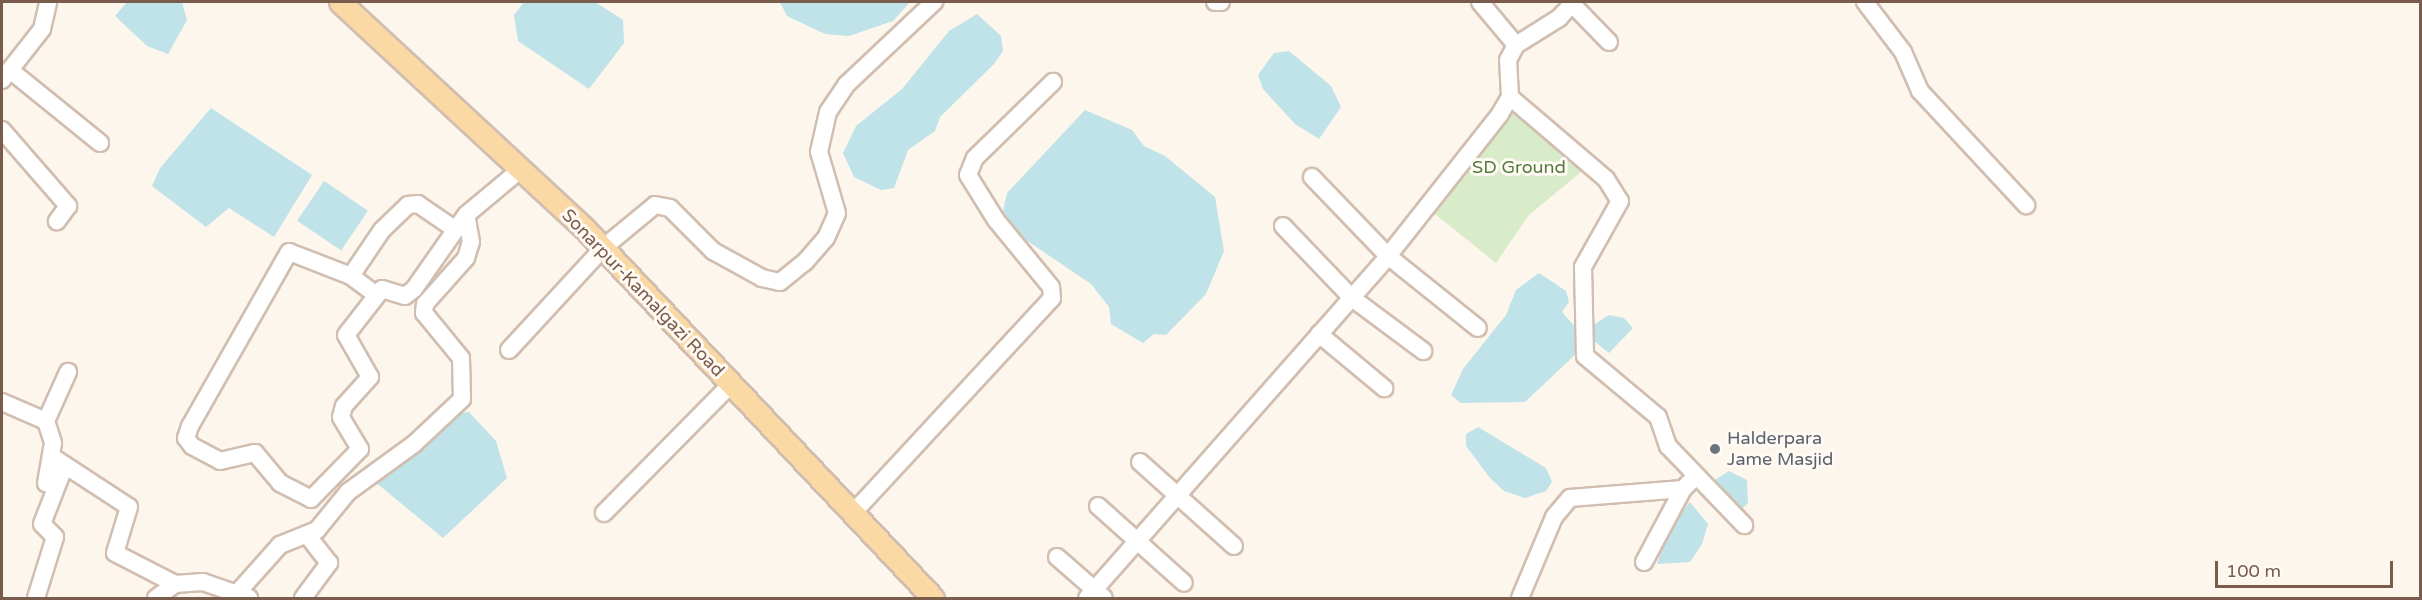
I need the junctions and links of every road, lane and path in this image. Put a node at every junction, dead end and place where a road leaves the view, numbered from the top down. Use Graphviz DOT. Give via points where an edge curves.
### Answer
graph roads {
  1 [pos="48,2"];
  2 [pos="340,2"];
  3 [pos="934,2"];
  4 [pos="1215,2"];
  5 [pos="1221,2"];
  6 [pos="1480,2"];
  7 [pos="1865,2"];
  8 [pos="1573,3"];
  9 [pos="1609,42"];
  10 [pos="1516,45"];
  11 [pos="6,75"];
  12 [pos="1053,82"];
  13 [pos="1510,97"];
  14 [pos="2,130"];
  15 [pos="100,143"];
  16 [pos="521,169"];
  17 [pos="1312,177"];
  18 [pos="2026,205"];
  19 [pos="466,214"];
  20 [pos="57,221"];
  21 [pos="1283,226"];
  22 [pos="453,228"];
  23 [pos="603,248"];
  24 [pos="1388,256"];
  25 [pos="351,276"];
  26 [pos="376,295"];
  27 [pos="1352,298"];
  28 [pos="1478,328"];
  29 [pos="1319,334"];
  30 [pos="509,350"];
  31 [pos="1423,351"];
  32 [pos="68,372"];
  33 [pos="731,384"];
  34 [pos="1384,388"];
  35 [pos="2,402"];
  36 [pos="46,421"];
  37 [pos="58,460"];
  38 [pos="1140,462"];
  39 [pos="1696,476"];
  40 [pos="46,483"];
  41 [pos="1683,489"];
  42 [pos="1178,497"];
  43 [pos="1098,506"];
  44 [pos="604,513"];
  45 [pos="853,513"];
  46 [pos="1744,525"];
  47 [pos="308,536"];
  48 [pos="1138,541"];
  49 [pos="1234,546"];
  50 [pos="1057,556"];
  51 [pos="1644,562"];
  52 [pos="1184,583"];
  53 [pos="175,584"];
  54 [pos="244,595"];
  55 [pos="1095,596"];
  56 [pos="36,598"];
  57 [pos="156,598"];
  58 [pos="303,598"];
  59 [pos="933,598"];
  60 [pos="1520,598"];
  1 -- 11 [label="street" via="42,28"];
  2 -- 16 [label="main road, Sonarpur-Kamalgazi Road"];
  3 -- 23 [label="street" via="847,84 828,112 819,152 837,213 826,238 780,282 713,251 670,208 655,205"];
  4 -- 5 [label="street"];
  6 -- 10 [label="street"];
  7 -- 18 [label="street" via="1903,52 1920,91"];
  8 -- 9 [label="street"];
  8 -- 10 [label="street"];
  10 -- 13 [label="street" via="1508,60"];
  11 -- 15 [label="street"];
  12 -- 45 [label="street" via="975,158 968,175 991,214 1051,287 1052,298"];
  13 -- 24 [label="street"];
  13 -- 39 [label="street" via="1617,190 1617,213 1583,267 1587,309 1582,348 1606,379 1658,417 1668,446"];
  14 -- 20 [label="street" via="68,206"];
  16 -- 19 [label="street"];
  16 -- 23 [label="main road, Sonarpur-Kamalgazi Road"];
  17 -- 24 [label="street"];
  19 -- 22 [label="street"];
  19 -- 47 [label="street" via="469,251 455,273 440,282 424,313 461,358 462,399 414,444 348,492"];
  21 -- 27 [label="street"];
  22 -- 25 [label="street" via="418,204 408,205 382,230"];
  22 -- 26 [label="street" via="414,290 405,296 382,289"];
  23 -- 30 [label="street"];
  23 -- 33 [label="main road, Sonarpur-Kamalgazi Road"];
  24 -- 27 [label="street"];
  24 -- 28 [label="street"];
  25 -- 26 [label="street"];
  25 -- 26 [label="street" via="289,252 190,426 186,438 192,447 220,460 255,453 280,483 310,499 360,449 341,417 344,406 369,377 346,335"];
  27 -- 29 [label="street"];
  27 -- 31 [label="street"];
  29 -- 34 [label="street"];
  29 -- 42 [label="street"];
  32 -- 36 [label="street"];
  33 -- 44 [label="street"];
  33 -- 45 [label="main road, Sonarpur-Kamalgazi Road"];
  35 -- 36 [label="street"];
  36 -- 37 [label="street"];
  37 -- 40 [label="street"];
  37 -- 53 [label="street" via="129,507 115,553"];
  37 -- 56 [label="street" via="42,524 55,537"];
  38 -- 42 [label="street"];
  39 -- 41 [label="street"];
  39 -- 46 [label="street"];
  41 -- 51 [label="street"];
  41 -- 60 [label="street" via="1570,498 1554,517"];
  42 -- 48 [label="street"];
  42 -- 49 [label="street"];
  43 -- 48 [label="street"];
  45 -- 59 [label="main road, Sonarpur-Kamalgazi Road"];
  47 -- 54 [label="street" via="280,545"];
  47 -- 58 [label="street" via="329,563"];
  48 -- 52 [label="street"];
  48 -- 55 [label="street"];
  50 -- 55 [label="street"];
  53 -- 54 [label="street" via="203,582"];
  53 -- 57 [label="street"];
}
